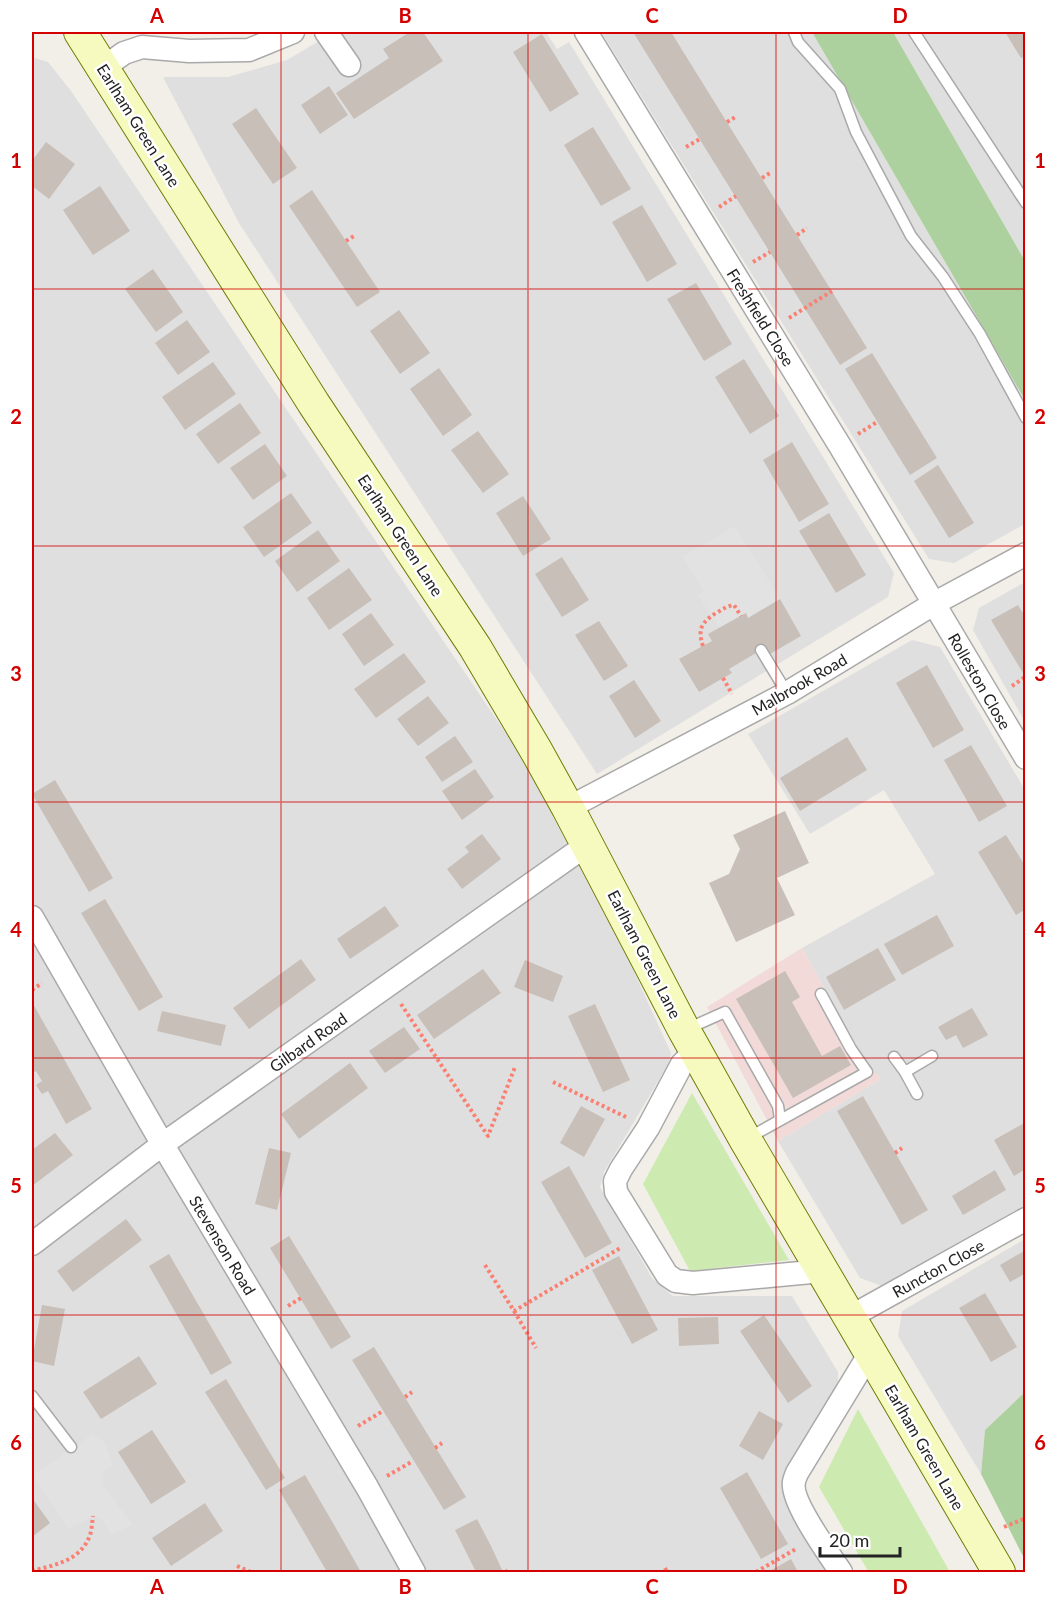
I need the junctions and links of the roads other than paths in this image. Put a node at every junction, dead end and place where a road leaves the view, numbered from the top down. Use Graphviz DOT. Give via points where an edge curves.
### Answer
graph roads {
  1 [pos="80,32"];
  2 [pos="293,32"];
  3 [pos="326,32"];
  4 [pos="586,32"];
  5 [pos="794,32"];
  6 [pos="914,32"];
  7 [pos="349,65"];
  8 [pos="104,68"];
  9 [pos="1026,203"];
  10 [pos="1026,418"];
  11 [pos="1026,554"];
  12 [pos="934,603"];
  13 [pos="761,650"];
  14 [pos="787,693"];
  15 [pos="1026,758"];
  16 [pos="568,808"];
  17 [pos="588,844"];
  18 [pos="32,917"];
  19 [pos="821,994"];
  20 [pos="691,1041"];
  21 [pos="932,1056"];
  22 [pos="894,1057"];
  23 [pos="904,1072"];
  24 [pos="917,1094"];
  25 [pos="780,1119"];
  26 [pos="745,1139"];
  27 [pos="163,1144"];
  28 [pos="1026,1219"];
  29 [pos="32,1244"];
  30 [pos="822,1270"];
  31 [pos="850,1317"];
  32 [pos="870,1353"];
  33 [pos="32,1396"];
  34 [pos="71,1447"];
  35 [pos="414,1572"];
  36 [pos="842,1572"];
  37 [pos="999,1572"];
  1 -- 8 [label="street, Earlham Green Lane"];
  2 -- 8 [label="street" via="249,50 142,47 124,53"];
  3 -- 7 [label="street"];
  4 -- 12 [label="street, Freshfield Close"];
  5 -- 10 [label="lane" via="798,42 840,89 856,132 911,236 980,334"];
  6 -- 9 [label="lane"];
  8 -- 16 [label="street, Earlham Green Lane" via="314,404 475,647"];
  11 -- 12 [label="street, Malbrook Road"];
  12 -- 14 [label="street, Malbrook Road"];
  12 -- 15 [label="street, Rolleston Close"];
  13 -- 14 [label="lane"];
  14 -- 16 [label="street, Malbrook Road"];
  16 -- 17 [label="street, Earlham Green Lane"];
  17 -- 20 [label="street, Earlham Green Lane"];
  17 -- 27 [label="street, Gilbard Road"];
  18 -- 27 [label="street, Stevenson Road"];
  19 -- 25 [label="lane" via="867,1072"];
  20 -- 25 [label="lane" via="725,1012 778,1106"];
  20 -- 26 [label="street, Earlham Green Lane"];
  20 -- 30 [label="street" via="687,1059 615,1181 616,1192 667,1275 676,1281 693,1283"];
  21 -- 23 [label="lane"];
  22 -- 23 [label="lane"];
  23 -- 24 [label="lane"];
  25 -- 26 [label="lane"];
  26 -- 30 [label="street, Earlham Green Lane"];
  27 -- 29 [label="street, Gilbard Road"];
  27 -- 35 [label="street, Stevenson Road"];
  28 -- 31 [label="street, Runcton Close"];
  30 -- 31 [label="street, Earlham Green Lane"];
  31 -- 32 [label="street, Earlham Green Lane"];
  32 -- 36 [label="street" via="793,1483 796,1497 817,1536"];
  32 -- 37 [label="street, Earlham Green Lane"];
  33 -- 34 [label="lane"];
}
